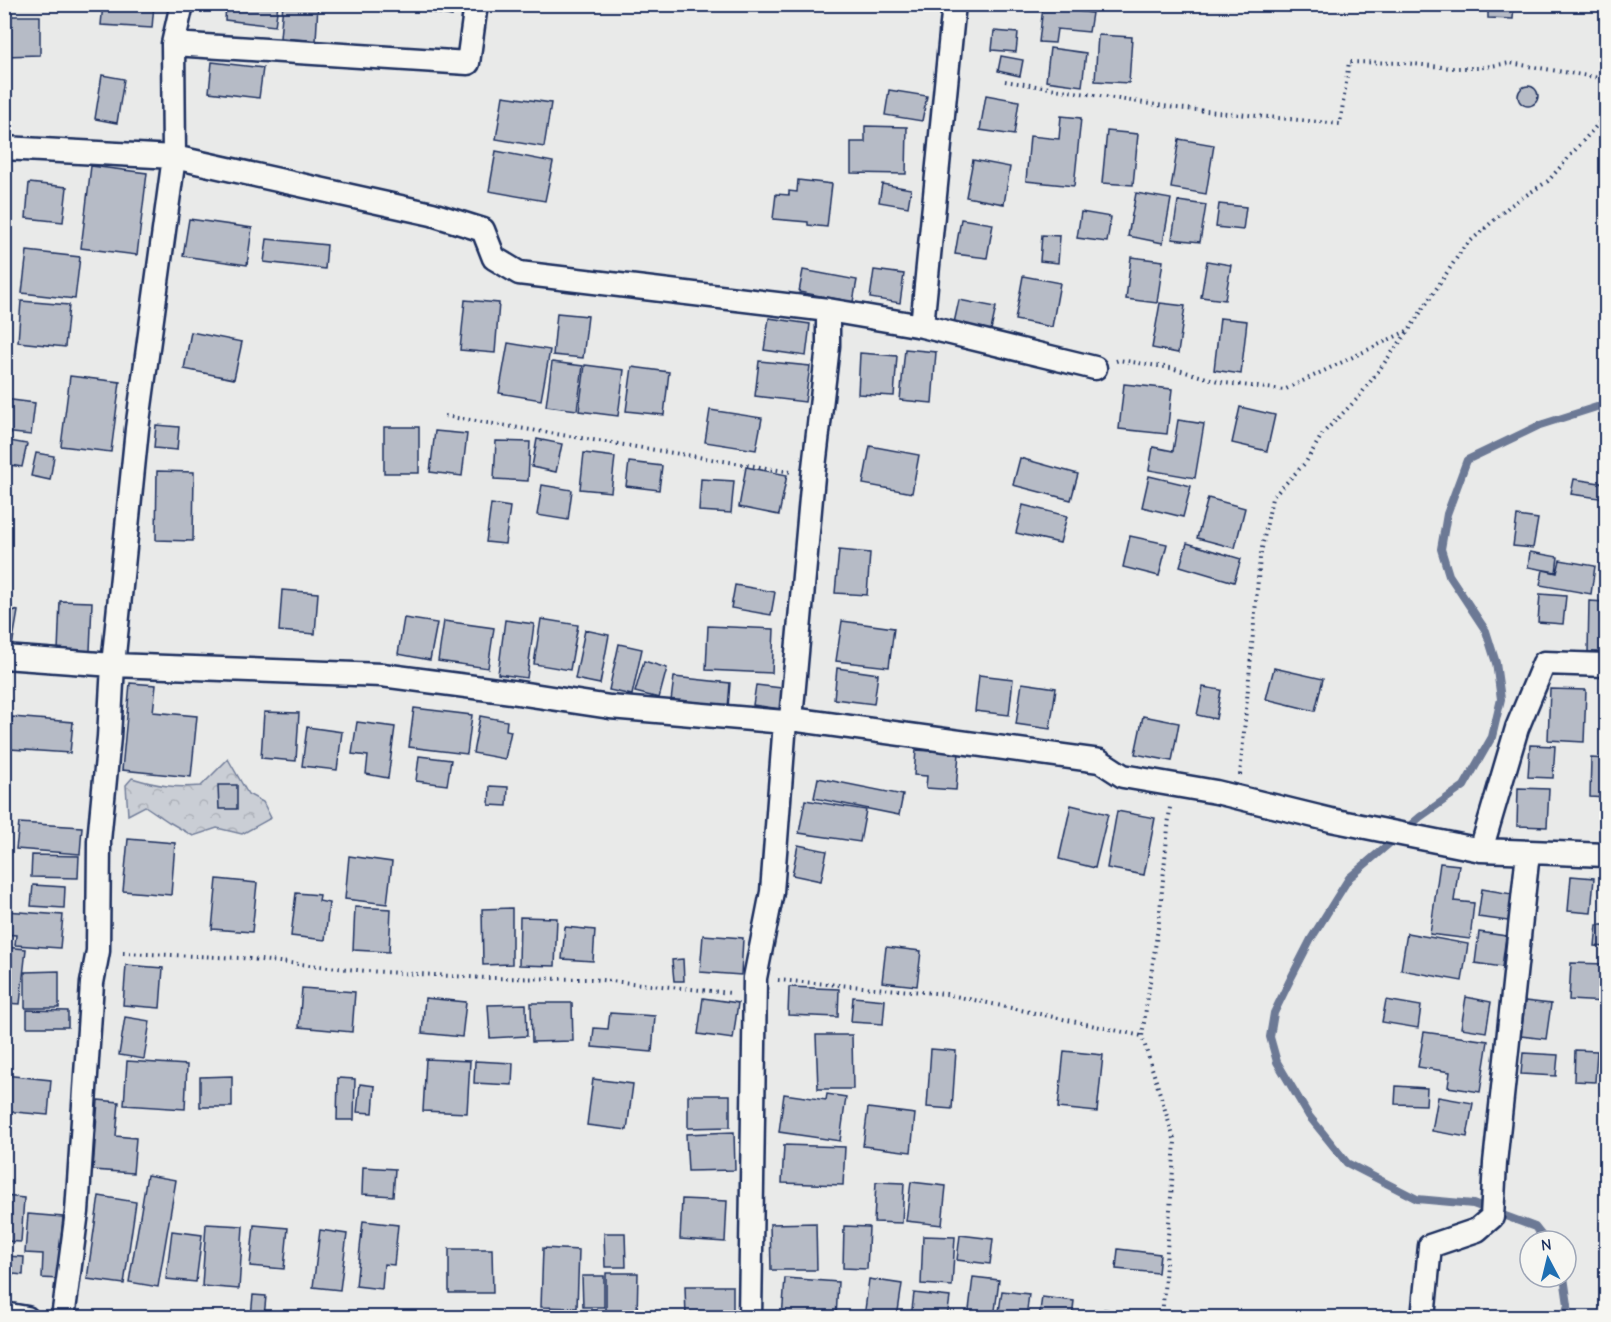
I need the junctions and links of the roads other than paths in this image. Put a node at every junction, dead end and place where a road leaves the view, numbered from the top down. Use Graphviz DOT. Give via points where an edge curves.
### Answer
graph roads {
  1 [pos="182,4"];
  2 [pos="476,4"];
  3 [pos="954,4"];
  4 [pos="173,44"];
  5 [pos="4,148"];
  6 [pos="174,157"];
  7 [pos="828,310"];
  8 [pos="922,326"];
  9 [pos="1095,368"];
  10 [pos="4,657"];
  11 [pos="113,665"];
  12 [pos="1606,665"];
  13 [pos="788,721"];
  14 [pos="1481,850"];
  15 [pos="1528,852"];
  16 [pos="1606,855"];
  17 [pos="4,1314"];
  18 [pos="27,1317"];
  19 [pos="63,1317"];
  20 [pos="750,1317"];
  21 [pos="1423,1317"];
  1 -- 4 [label="street"];
  2 -- 4 [label="street" via="468,63"];
  3 -- 8 [label="street"];
  4 -- 6 [label="street"];
  5 -- 6 [label="street"];
  6 -- 7 [label="street" via="432,214 483,230 494,258 519,273"];
  6 -- 11 [label="street" via="137,429"];
  7 -- 8 [label="street"];
  7 -- 13 [label="street" via="828,346"];
  8 -- 9 [label="street"];
  10 -- 11 [label="street"];
  11 -- 13 [label="street" via="382,675 610,707"];
  11 -- 19 [label="street" via="99,841 98,951 92,983 77,1212"];
  12 -- 14 [label="street" via="1544,663 1517,728"];
  13 -- 14 [label="street" via="1100,761 1123,776 1216,792"];
  13 -- 20 [label="street" via="772,892 756,987"];
  14 -- 15 [label="street"];
  15 -- 16 [label="street"];
  15 -- 21 [label="street" via="1492,1217 1476,1230 1430,1246"];
  17 -- 18 [label="street"];
}
